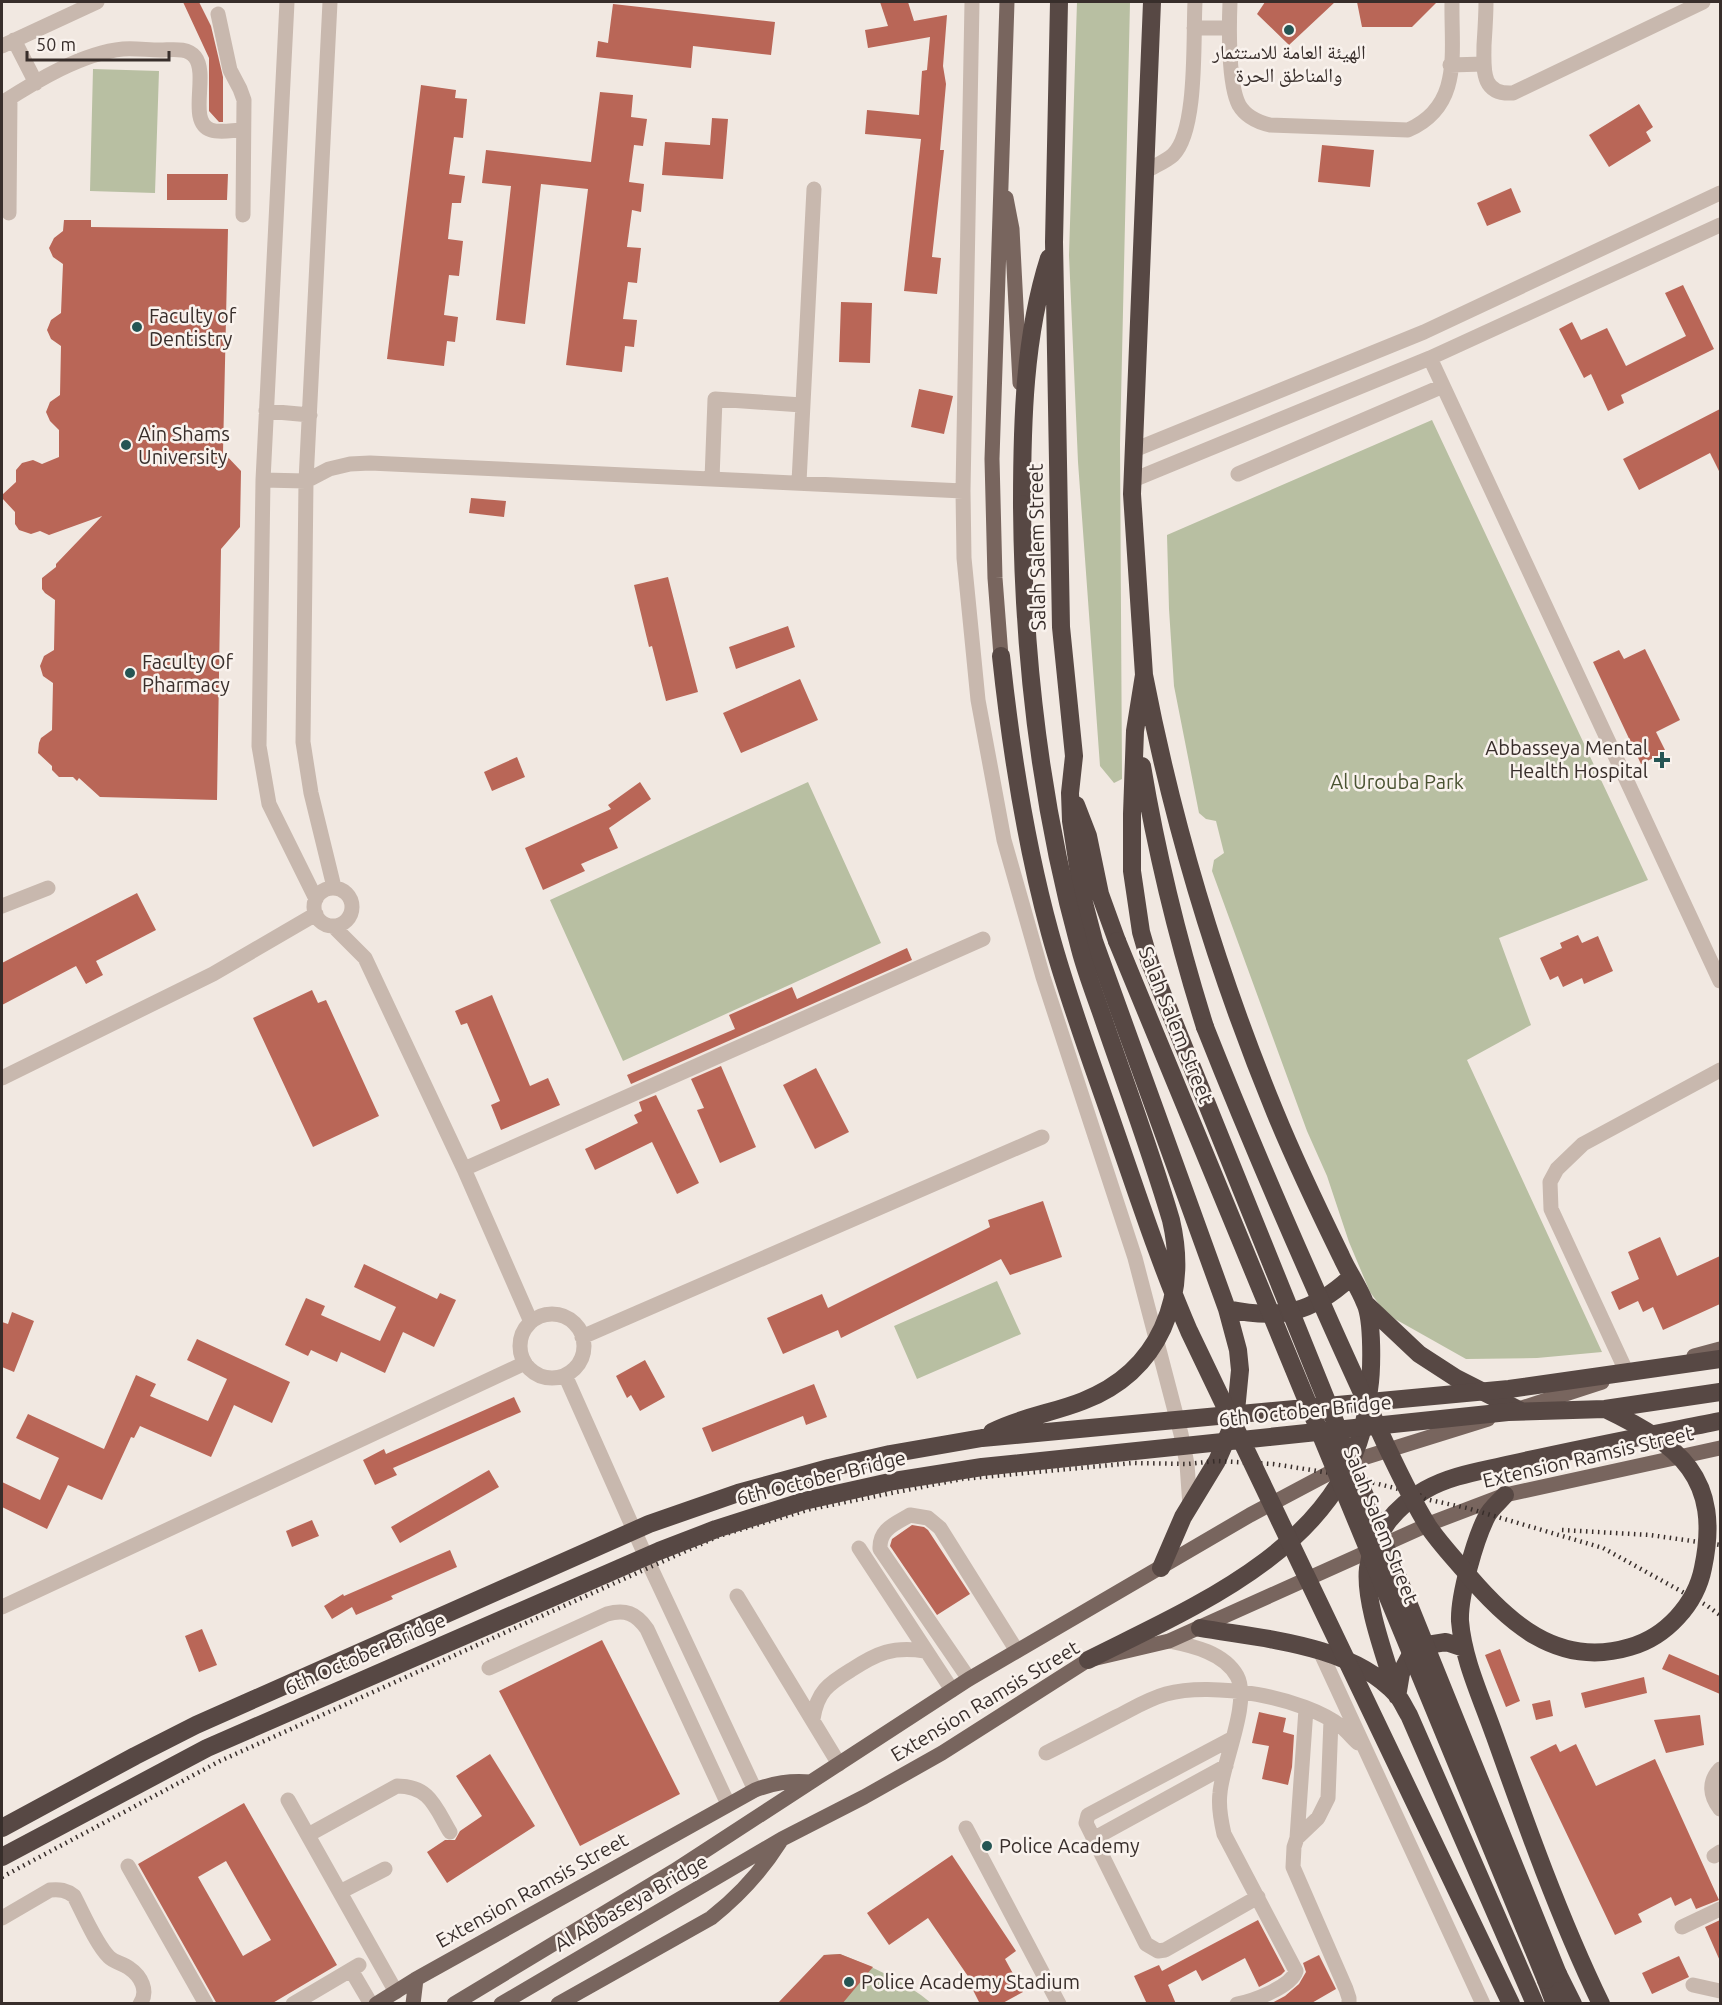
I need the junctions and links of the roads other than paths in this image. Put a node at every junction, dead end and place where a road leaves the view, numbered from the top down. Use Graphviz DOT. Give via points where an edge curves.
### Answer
graph roads {
  1 [pos="97,2"];
  2 [pos="287,2"];
  3 [pos="330,2"];
  4 [pos="972,2"];
  5 [pos="1007,2"];
  6 [pos="1059,2"];
  7 [pos="1152,2"];
  8 [pos="1195,2"];
  9 [pos="1230,2"];
  10 [pos="1452,2"];
  11 [pos="1486,2"];
  12 [pos="1703,2"];
  13 [pos="218,14"];
  14 [pos="1194,28"];
  15 [pos="1229,28"];
  16 [pos="8,43"];
  17 [pos="1484,64"];
  18 [pos="1450,65"];
  19 [pos="36,84"];
  20 [pos="6,100"];
  21 [pos="243,130"];
  22 [pos="1145,172"];
  23 [pos="1000,180"];
  24 [pos="814,189"];
  25 [pos="1720,194"];
  26 [pos="9,213"];
  27 [pos="243,215"];
  28 [pos="1720,225"];
  29 [pos="1054,242"];
  30 [pos="1430,358"];
  31 [pos="1443,386"];
  32 [pos="802,405"];
  33 [pos="266,411"];
  34 [pos="310,415"];
  35 [pos="1022,422"];
  36 [pos="1134,450"];
  37 [pos="1238,474"];
  38 [pos="712,479"];
  39 [pos="262,480"];
  40 [pos="1133,480"];
  41 [pos="306,481"];
  42 [pos="799,482"];
  43 [pos="963,491"];
  44 [pos="1001,656"];
  45 [pos="1144,675"];
  46 [pos="1136,730"];
  47 [pos="1070,793"];
  48 [pos="334,887"];
  49 [pos="48,888"];
  50 [pos="2,906"];
  51 [pos="316,906"];
  52 [pos="333,926"];
  53 [pos="983,939"];
  54 [pos="1720,981"];
  55 [pos="1720,1070"];
  56 [pos="2,1078"];
  57 [pos="1042,1137"];
  58 [pos="464,1169"];
  59 [pos="1351,1277"];
  60 [pos="1367,1305"];
  61 [pos="1227,1309"];
  62 [pos="531,1322"];
  63 [pos="582,1337"];
  64 [pos="1720,1349"];
  65 [pos="1720,1359"];
  66 [pos="525,1363"];
  67 [pos="1627,1373"];
  68 [pos="565,1375"];
  69 [pos="1720,1392"];
  70 [pos="1605,1409"];
  71 [pos="1519,1410"];
  72 [pos="1720,1421"];
  73 [pos="982,1438"];
  74 [pos="1720,1448"];
  75 [pos="1350,1462"];
  76 [pos="1504,1495"];
  77 [pos="1190,1506"];
  78 [pos="859,1548"];
  79 [pos="1373,1550"];
  80 [pos="1161,1568"];
  81 [pos="737,1596"];
  82 [pos="2,1607"];
  83 [pos="1200,1628"];
  84 [pos="1169,1641"];
  85 [pos="1318,1648"];
  86 [pos="1464,1648"];
  87 [pos="925,1651"];
  88 [pos="1017,1651"];
  89 [pos="1088,1660"];
  90 [pos="489,1668"];
  91 [pos="969,1679"];
  92 [pos="951,1690"];
  93 [pos="1242,1692"];
  94 [pos="1397,1696"];
  95 [pos="1306,1709"];
  96 [pos="813,1719"];
  97 [pos="1331,1720"];
  98 [pos="1233,1738"];
  99 [pos="1366,1752"];
  100 [pos="1046,1753"];
  101 [pos="839,1764"];
  102 [pos="1226,1766"];
  103 [pos="1720,1769"];
  104 [pos="811,1782"];
  105 [pos="755,1790"];
  106 [pos="1134,1791"];
  107 [pos="288,1800"];
  108 [pos="728,1804"];
  109 [pos="1720,1809"];
  110 [pos="1144,1811"];
  111 [pos="2,1828"];
  112 [pos="966,1828"];
  113 [pos="450,1832"];
  114 [pos="308,1835"];
  115 [pos="1297,1838"];
  116 [pos="782,1839"];
  117 [pos="1093,1839"];
  118 [pos="2,1857"];
  119 [pos="128,1866"];
  120 [pos="385,1869"];
  121 [pos="674,1871"];
  122 [pos="340,1892"];
  123 [pos="1258,1897"];
  124 [pos="1720,1910"];
  125 [pos="2,1918"];
  126 [pos="1682,1927"];
  127 [pos="1552,1977"];
  128 [pos="416,1979"];
  129 [pos="1693,1985"];
  130 [pos="1720,1991"];
  131 [pos="396,1992"];
  132 [pos="140,2004"];
  133 [pos="206,2004"];
  134 [pos="293,2004"];
  135 [pos="371,2004"];
  136 [pos="376,2004"];
  137 [pos="413,2004"];
  138 [pos="454,2004"];
  139 [pos="501,2004"];
  140 [pos="558,2004"];
  141 [pos="1059,2004"];
  142 [pos="1237,2004"];
  143 [pos="1348,2004"];
  144 [pos="1483,2004"];
  145 [pos="1511,2004"];
  146 [pos="1535,2004"];
  147 [pos="1555,2004"];
  148 [pos="1573,2004"];
  149 [pos="1601,2004"];
  1 -- 16 [label="street"];
  2 -- 33 [label="street"];
  3 -- 34 [label="street"];
  4 -- 43 [label="street"];
  5 -- 23 [label="main road, Salah Salem Street"];
  6 -- 29 [label="highway, Salah Salem Street"];
  7 -- 22 [label="highway, Salah Salem Street"];
  8 -- 14 [label="street"];
  9 -- 15 [label="street"];
  10 -- 18 [label="street"];
  11 -- 17 [label="street"];
  12 -- 17 [label="street" via="1513,93 1491,87"];
  13 -- 21 [label="street" via="230,70 243,94"];
  14 -- 15 [label="street"];
  14 -- 22 [label="street" via="1190,113 1181,144 1172,156"];
  15 -- 18 [label="street" via="1239,106 1247,116 1270,125 1408,130 1433,115 1442,103 1448,90"];
  16 -- 19 [label="street"];
  17 -- 18 [label="street"];
  19 -- 20 [label="street"];
  19 -- 21 [label="street" via="69,65 105,52 187,51 200,66 201,122 214,130"];
  20 -- 26 [label="street"];
  21 -- 27 [label="street"];
  22 -- 36 [label="highway, Salah Salem Street"];
  23 -- 35 [label="main road" via="1012,230"];
  23 -- 44 [label="main road, Salah Salem Street" via="992,459"];
  24 -- 32 [label="street"];
  25 -- 36 [label="street" via="1424,332"];
  28 -- 30 [label="street"];
  29 -- 35 [label="highway" via="1037,303"];
  29 -- 47 [label="highway, Salah Salem Street" via="1061,627 1074,756"];
  30 -- 31 [label="street"];
  30 -- 40 [label="street"];
  31 -- 37 [label="street"];
  31 -- 54 [label="street"];
  32 -- 38 [label="street" via="715,399"];
  32 -- 42 [label="street"];
  33 -- 34 [label="street"];
  33 -- 39 [label="street"];
  34 -- 41 [label="street"];
  35 -- 73 [label="highway, bridge" via="1023,569 1040,762 1080,951 1169,1213 1177,1274 1173,1302 1163,1328 1130,1372 1095,1396 1017,1421"];
  36 -- 40 [label="highway, Salah Salem Street"];
  38 -- 41 [label="street" via="370,463 329,469"];
  38 -- 42 [label="street"];
  39 -- 41 [label="street"];
  39 -- 51 [label="street" via="259,746 269,804"];
  40 -- 45 [label="highway, Salah Salem Street"];
  41 -- 48 [label="street" via="303,742 311,794"];
  42 -- 43 [label="street"];
  43 -- 77 [label="street" via="964,558 978,700 1004,840 1043,977 1143,1287 1181,1434"];
  44 -- 145 [label="highway, bridge" via="1022,811 1049,932 1158,1254 1189,1331"];
  45 -- 46 [label="highway, Salah Salem Street"];
  45 -- 59 [label="highway" via="1158,752 1218,957 1258,1072"];
  46 -- 70 [label="highway, bridge" via="1164,882 1205,1027 1271,1188 1406,1488 1430,1528 1485,1595 1518,1626 1554,1645 1594,1652 1619,1651 1637,1645 1658,1635 1676,1618 1689,1603 1702,1573 1709,1534 1701,1490 1676,1452 1639,1425"];
  46 -- 127 [label="highway, Salah Salem Street, bridge" via="1132,871 1150,963"];
  47 -- 61 [label="highway" via="1079,879 1094,941"];
  47 -- 127 [label="highway, Salah Salem Street, bridge" via="1088,836 1100,894 1117,941"];
  48 -- 51 [label="street" via="320,893"];
  48 -- 52 [label="street" via="347,893 353,907 347,921"];
  49 -- 50 [label="street"];
  51 -- 52 [label="street" via="320,920"];
  51 -- 56 [label="street" via="213,974"];
  52 -- 58 [label="street" via="365,958"];
  53 -- 58 [label="street"];
  55 -- 67 [label="street" via="1583,1144 1557,1169 1550,1182 1551,1209"];
  57 -- 63 [label="street"];
  58 -- 62 [label="street"];
  59 -- 60 [label="highway"];
  59 -- 61 [label="highway" via="1334,1293 1282,1314 1254,1315"];
  60 -- 71 [label="highway" via="1419,1354"];
  60 -- 75 [label="highway" via="1372,1368 1362,1431"];
  61 -- 77 [label="highway" via="1240,1370 1236,1411 1217,1461"];
  62 -- 63 [label="street" via="556,1314 573,1322"];
  62 -- 66 [label="street" via="519,1346"];
  63 -- 68 [label="street" via="582,1355"];
  64 -- 67 [label="main road, Extension Ramsis Street"];
  65 -- 73 [label="highway, 6th October Bridge, bridge" via="1509,1389"];
  66 -- 68 [label="street" via="547,1378"];
  66 -- 82 [label="street"];
  67 -- 71 [label="main road, Extension Ramsis Street"];
  68 -- 105 [label="street"];
  69 -- 70 [label="highway, 6th October Bridge, bridge"];
  70 -- 118 [label="highway, 6th October Bridge, bridge" via="1508,1412 982,1467 804,1501 658,1551 207,1748"];
  71 -- 75 [label="main road, Extension Ramsis Street"];
  72 -- 79 [label="highway" via="1443,1480 1401,1507 1387,1521"];
  73 -- 111 [label="highway, 6th October Bridge, bridge" via="829,1468 738,1493 649,1524 196,1725"];
  74 -- 76 [label="main road, Extension Ramsis Street"];
  75 -- 80 [label="main road, Extension Ramsis Street"];
  75 -- 89 [label="highway" via="1312,1520 1274,1554 1198,1604"];
  76 -- 79 [label="main road, Extension Ramsis Street"];
  76 -- 86 [label="highway" via="1488,1514 1466,1582 1460,1619"];
  77 -- 80 [label="highway"];
  78 -- 87 [label="street"];
  79 -- 83 [label="main road, Extension Ramsis Street"];
  79 -- 94 [label="highway" via="1368,1585"];
  80 -- 88 [label="main road, Extension Ramsis Street"];
  81 -- 96 [label="street"];
  83 -- 84 [label="main road, Extension Ramsis Street"];
  83 -- 85 [label="highway"];
  84 -- 89 [label="main road, Extension Ramsis Street"];
  84 -- 93 [label="street" via="1223,1660 1237,1677"];
  85 -- 94 [label="highway" via="1373,1675"];
  85 -- 99 [label="street"];
  86 -- 94 [label="highway" via="1446,1642 1427,1645 1410,1656 1401,1673"];
  86 -- 149 [label="highway" via="1520,1806"];
  87 -- 92 [label="street"];
  87 -- 96 [label="street" via="898,1649 872,1656 823,1690"];
  88 -- 91 [label="main road, Extension Ramsis Street"];
  88 -- 91 [label="street" via="940,1528 928,1518 910,1515 884,1530 880,1549"];
  89 -- 116 [label="main road, Extension Ramsis Street" via="942,1753"];
  90 -- 108 [label="street" via="607,1614 630,1612 647,1629"];
  91 -- 92 [label="main road, Extension Ramsis Street"];
  92 -- 101 [label="main road, Extension Ramsis Street"];
  93 -- 95 [label="street"];
  93 -- 98 [label="street"];
  93 -- 100 [label="street" via="1190,1690 1168,1694"];
  94 -- 146 [label="highway"];
  95 -- 97 [label="street"];
  95 -- 115 [label="street"];
  96 -- 101 [label="street"];
  97 -- 99 [label="street"];
  97 -- 115 [label="street" via="1328,1798 1318,1818"];
  98 -- 102 [label="street"];
  98 -- 106 [label="street"];
  99 -- 144 [label="street"];
  101 -- 104 [label="main road, Extension Ramsis Street"];
  102 -- 110 [label="street"];
  102 -- 123 [label="street" via="1220,1793 1224,1834"];
  103 -- 109 [label="street" via="1711,1788"];
  104 -- 105 [label="main road, Extension Ramsis Street" via="791,1780"];
  104 -- 121 [label="main road, Extension Ramsis Street"];
  105 -- 108 [label="main road, Extension Ramsis Street"];
  106 -- 110 [label="street"];
  106 -- 117 [label="street" via="1088,1815 1087,1827"];
  107 -- 114 [label="street"];
  108 -- 128 [label="main road, Extension Ramsis Street"];
  110 -- 117 [label="street"];
  112 -- 141 [label="street"];
  113 -- 114 [label="street" via="429,1796 420,1789 397,1786"];
  114 -- 122 [label="street"];
  115 -- 143 [label="street" via="1293,1857 1296,1876 1346,1989"];
  116 -- 139 [label="main road, Al Abbaseya Bridge"];
  116 -- 140 [label="main road, Extension Ramsis Street" via="754,1880 711,1918"];
  117 -- 123 [label="street" via="1151,1948 1164,1950"];
  119 -- 133 [label="street"];
  120 -- 122 [label="street"];
  121 -- 138 [label="main road, Al Abbaseya Bridge"];
  122 -- 131 [label="street"];
  123 -- 142 [label="street" via="1296,1971 1289,1982"];
  124 -- 126 [label="street"];
  125 -- 132 [label="street" via="50,1890 67,1891 74,1896 109,1957 138,1977 144,1989"];
  127 -- 147 [label="highway, Salah Salem Street"];
  127 -- 148 [label="highway, Salah Salem Street"];
  128 -- 131 [label="main road, Extension Ramsis Street"];
  128 -- 137 [label="main road"];
  129 -- 130 [label="street"];
  131 -- 136 [label="main road, Extension Ramsis Street"];
  134 -- 135 [label="street" via="355,1967"];
}
